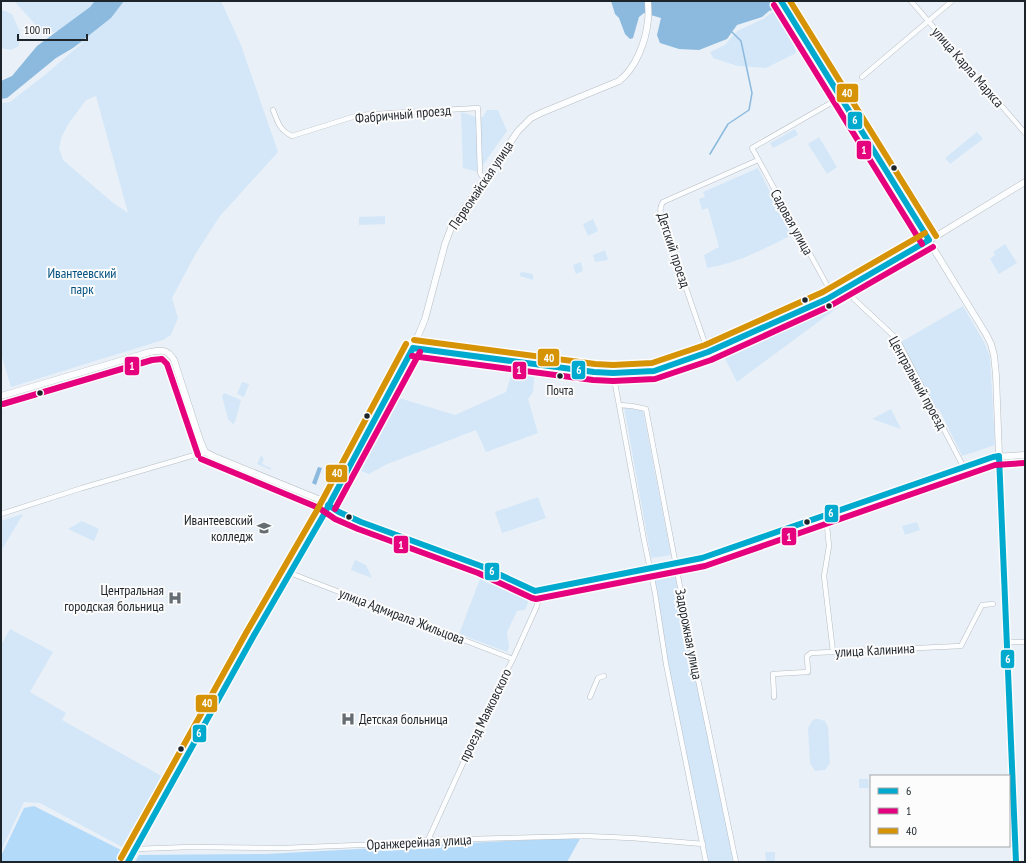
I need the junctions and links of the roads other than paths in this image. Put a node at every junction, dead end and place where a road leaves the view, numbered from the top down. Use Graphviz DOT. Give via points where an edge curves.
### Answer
graph roads {
  1 [pos="648,1"];
  2 [pos="781,1"];
  3 [pos="911,1"];
  4 [pos="952,1"];
  5 [pos="928,20"];
  6 [pos="862,77"];
  7 [pos="829,104"];
  8 [pos="273,110"];
  9 [pos="1025,133"];
  10 [pos="758,160"];
  11 [pos="484,179"];
  12 [pos="1025,182"];
  13 [pos="929,240"];
  14 [pos="846,288"];
  15 [pos="833,296"];
  16 [pos="413,348"];
  17 [pos="708,352"];
  18 [pos="613,373"];
  19 [pos="1,396"];
  20 [pos="619,405"];
  21 [pos="205,452"];
  22 [pos="1025,455"];
  23 [pos="999,456"];
  24 [pos="964,468"];
  25 [pos="328,505"];
  26 [pos="1,514"];
  27 [pos="823,517"];
  28 [pos="675,564"];
  29 [pos="650,569"];
  30 [pos="290,573"];
  31 [pos="542,590"];
  32 [pos="992,604"];
  33 [pos="1006,642"];
  34 [pos="1025,642"];
  35 [pos="833,652"];
  36 [pos="513,659"];
  37 [pos="604,676"];
  38 [pos="774,696"];
  39 [pos="590,697"];
  40 [pos="428,840"];
  41 [pos="703,844"];
  42 [pos="136,849"];
  43 [pos="128,862"];
  44 [pos="706,862"];
  45 [pos="736,862"];
  46 [pos="1016,862"];
  1 -- 11 [label="main road, Первомайская улица" via="648,20 640,52 627,75 619,81 531,118 518,131"];
  2 -- 13 [label="main road"];
  3 -- 5 [label="street, улица Карла Маркса"];
  4 -- 5 [label="street"];
  5 -- 6 [label="street"];
  5 -- 9 [label="street, улица Карла Маркса"];
  7 -- 10 [label="street, Садовая улица" via="752,148"];
  8 -- 11 [label="street, Фабричный проезд" via="281,129 292,136 360,115 478,108 480,173"];
  10 -- 15 [label="street, Садовая улица"];
  10 -- 17 [label="street, Детский проезд" via="663,202 660,206"];
  11 -- 16 [label="main road, Первомайская улица" via="449,232 425,319"];
  12 -- 13 [label="main road"];
  13 -- 14 [label="main road"];
  13 -- 23 [label="main road" via="991,344 996,375"];
  14 -- 15 [label="main road"];
  14 -- 24 [label="street, Центральный проезд" via="897,339"];
  15 -- 17 [label="main road"];
  16 -- 18 [label="main road"];
  16 -- 25 [label="main road, Первомайская улица"];
  17 -- 18 [label="main road" via="654,371"];
  18 -- 20 [label="street, Задорожная улица"];
  19 -- 21 [label="main road" via="150,352 166,351 174,360"];
  20 -- 28 [label="street, Задорожная улица" via="646,409"];
  20 -- 29 [label="street, Задорожная улица"];
  21 -- 25 [label="main road"];
  21 -- 26 [label="street"];
  22 -- 23 [label="main road"];
  23 -- 24 [label="main road"];
  23 -- 33 [label="main road"];
  24 -- 27 [label="main road"];
  25 -- 30 [label="main road, Первомайская улица"];
  25 -- 31 [label="main road" via="376,528 481,566 535,590"];
  27 -- 28 [label="main road" via="708,556"];
  27 -- 35 [label="street" via="829,546 824,576"];
  28 -- 29 [label="main road"];
  28 -- 45 [label="street, Задорожная улица"];
  29 -- 31 [label="main road"];
  29 -- 41 [label="street, Задорожная улица" via="666,664"];
  30 -- 36 [label="street, улица Адмирала Жильцова"];
  30 -- 42 [label="main road, Первомайская улица"];
  31 -- 36 [label="street, проезд Маяковского"];
  32 -- 35 [label="street, улица Калинина" via="982,605 961,646"];
  33 -- 34 [label="street"];
  33 -- 46 [label="main road"];
  35 -- 38 [label="street, улица Калинина" via="812,653 807,656 808,672 773,674"];
  36 -- 40 [label="street, проезд Маяковского"];
  37 -- 39 [label="street" via="598,678"];
  40 -- 41 [label="street, Оранжерейная улица" via="579,836"];
  40 -- 42 [label="street, Оранжерейная улица" via="410,843 283,848"];
  41 -- 44 [label="street, Задорожная улица"];
  42 -- 43 [label="main road, Первомайская улица"];
}
